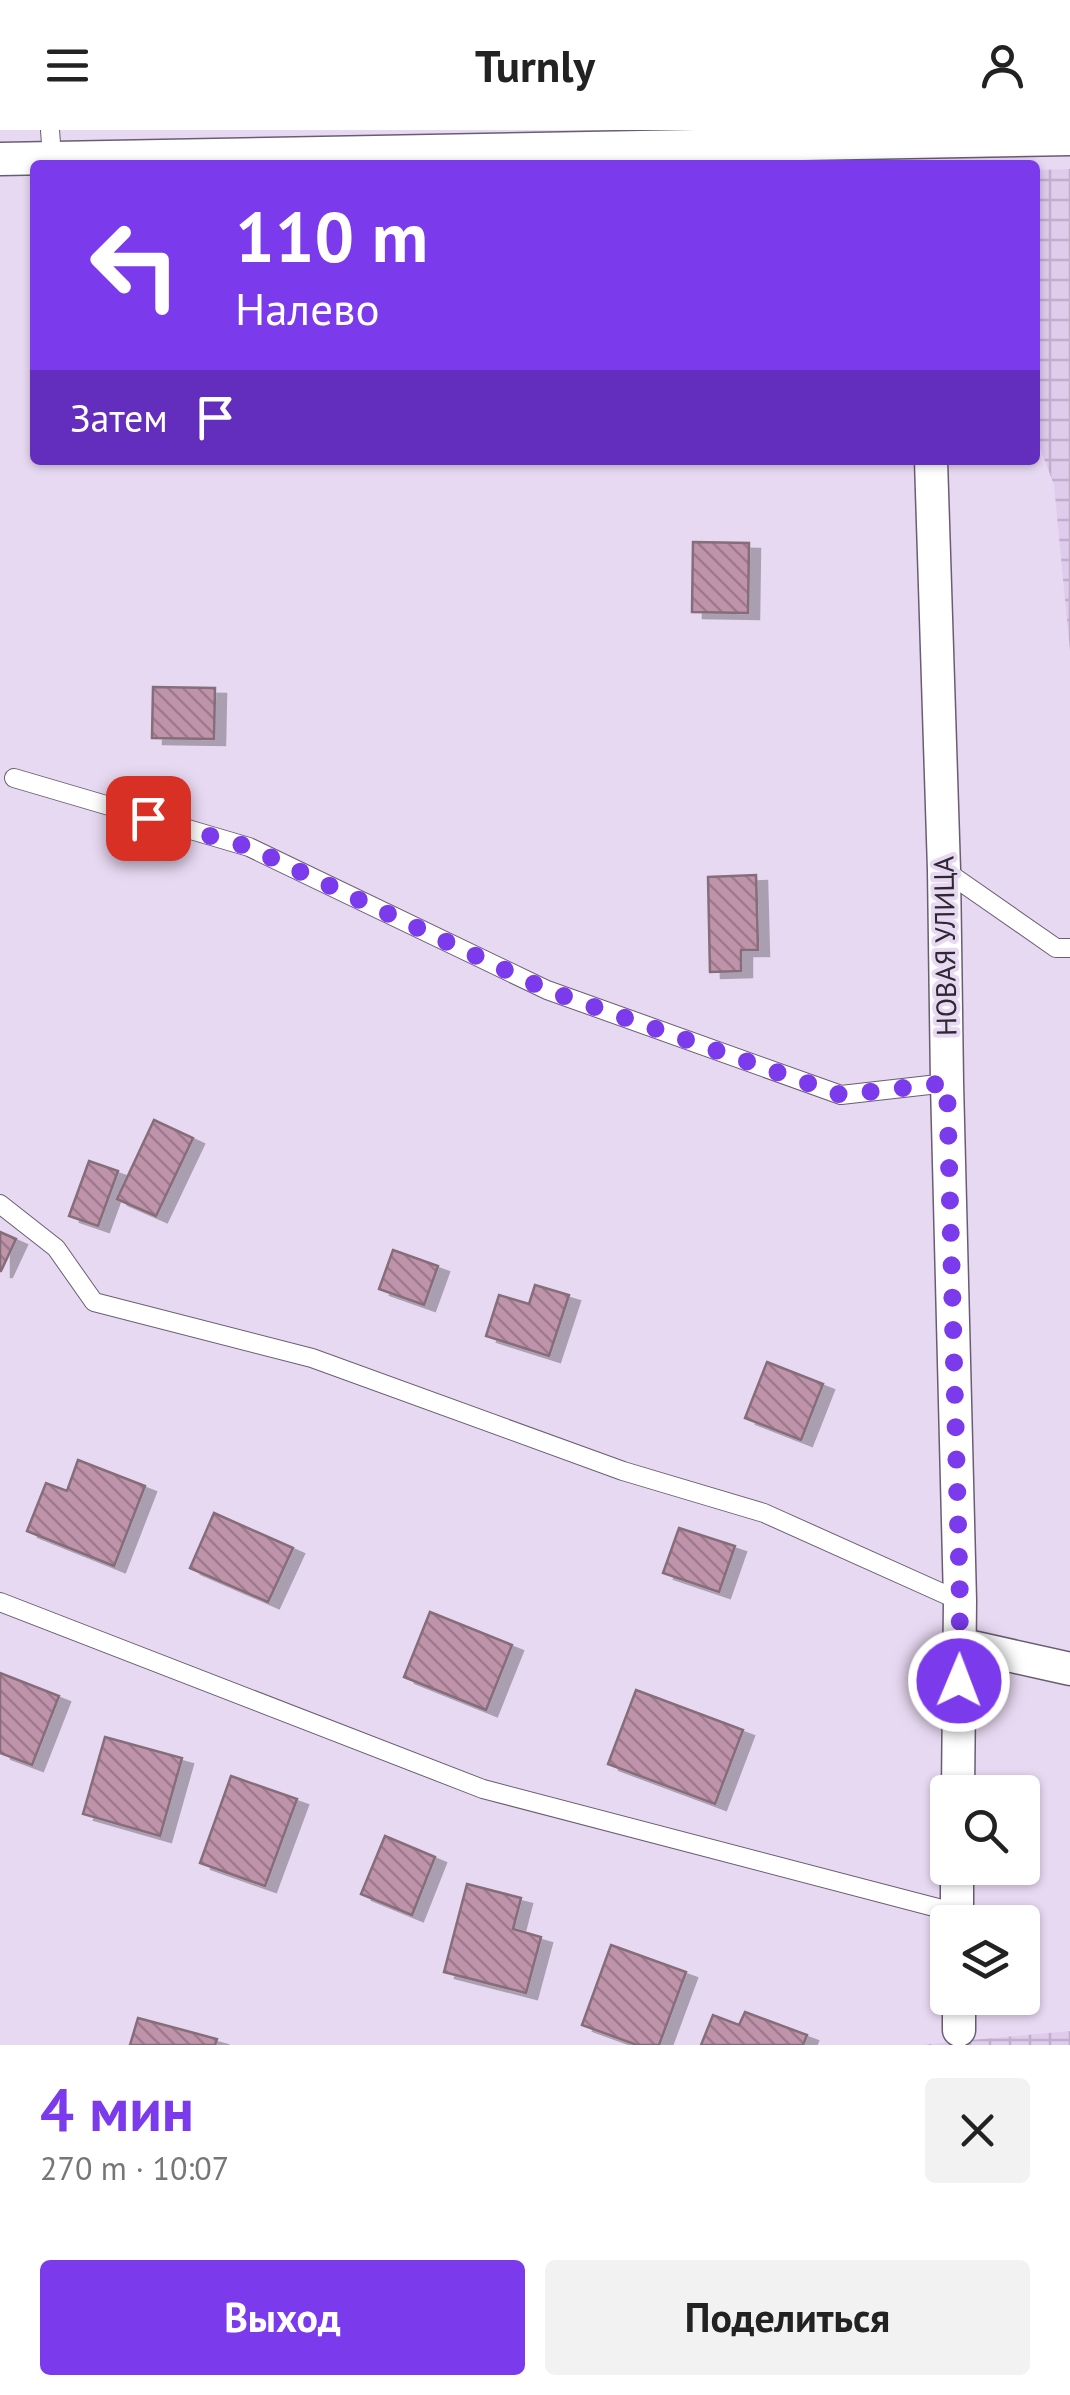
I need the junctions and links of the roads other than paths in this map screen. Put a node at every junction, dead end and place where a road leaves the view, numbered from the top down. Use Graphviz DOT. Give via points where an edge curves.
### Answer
graph roads {
  1 [pos="794,136"];
  2 [pos="1070,139"];
  3 [pos="51,144"];
  4 [pos="922,154"];
  5 [pos="0,159"];
  6 [pos="931,465"];
  7 [pos="14,778"];
  8 [pos="944,870"];
  9 [pos="1070,948"];
  10 [pos="947,1083"];
  11 [pos="0,1204"];
  12 [pos="0,1602"];
  13 [pos="960,1602"];
  14 [pos="959,1644"];
  15 [pos="1070,1669"];
  16 [pos="958,1775"];
  17 [pos="930,1911"];
  1 -- 3 [label="street"];
  1 -- 4 [label="street"];
  2 -- 4 [label="street"];
  3 -- 5 [label="street"];
  6 -- 8 [label="street, НОВАЯ УЛИЦА"];
  7 -- 10 [label="lane" via="249,847 547,990 841,1095"];
  8 -- 9 [label="lane" via="1056,948"];
  8 -- 10 [label="street, НОВАЯ УЛИЦА"];
  10 -- 13 [label="street, НОВАЯ УЛИЦА"];
  11 -- 13 [label="lane" via="56,1248 94,1302 312,1358 623,1471 764,1512"];
  12 -- 17 [label="lane" via="483,1788"];
  13 -- 14 [label="street, НОВАЯ УЛИЦА"];
  14 -- 15 [label="street"];
  14 -- 16 [label="street, НОВАЯ УЛИЦА"];
}
